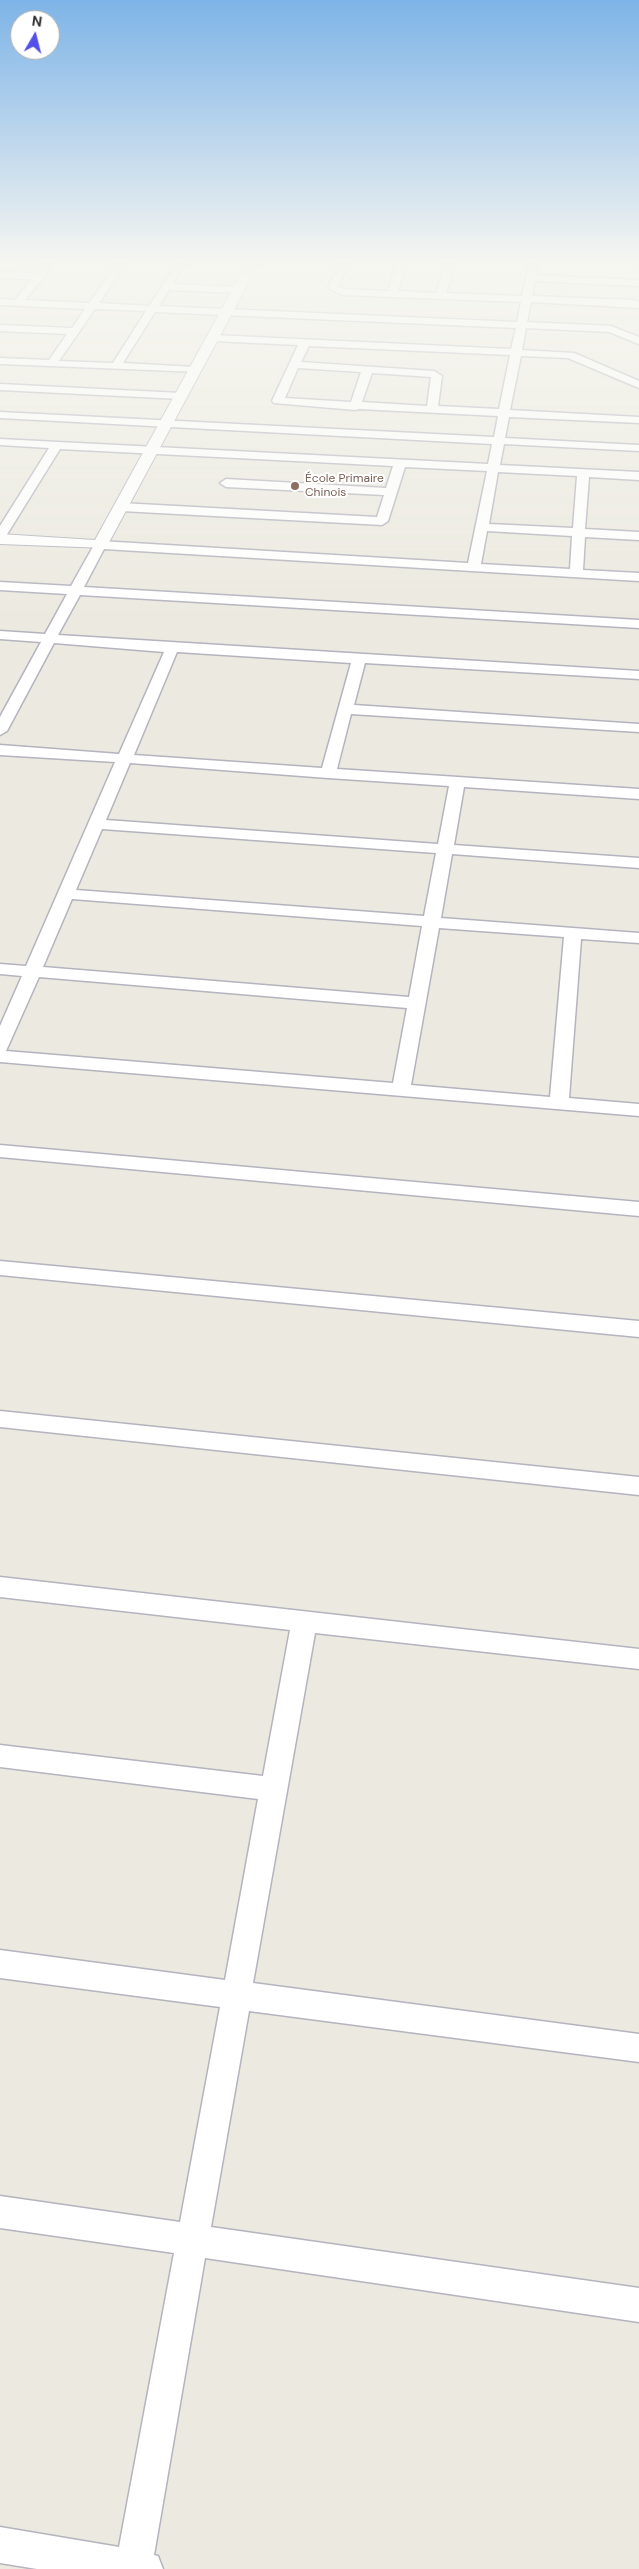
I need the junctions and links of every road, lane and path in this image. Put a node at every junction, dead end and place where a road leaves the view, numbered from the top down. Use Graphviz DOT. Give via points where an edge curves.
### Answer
graph roads {
  1 [pos="187,385"];
  2 [pos="285,385"];
  3 [pos="362,385"];
  4 [pos="436,385"];
  5 [pos="510,385"];
  6 [pos="0,387"];
  7 [pos="181,396"];
  8 [pos="355,407"];
  9 [pos="432,410"];
  10 [pos="504,414"];
  11 [pos="0,415"];
  12 [pos="299,417"];
  13 [pos="639,420"];
  14 [pos="166,423"];
  15 [pos="498,440"];
  16 [pos="0,442"];
  17 [pos="57,445"];
  18 [pos="329,446"];
  19 [pos="639,448"];
  20 [pos="152,450"];
  21 [pos="240,455"];
  22 [pos="400,463"];
  23 [pos="492,468"];
  24 [pos="584,473"];
  25 [pos="639,476"];
  26 [pos="226,483"];
  27 [pos="287,486"];
  28 [pos="391,492"];
  29 [pos="121,507"];
  30 [pos="212,512"];
  31 [pos="275,516"];
  32 [pos="481,527"];
  33 [pos="579,532"];
  34 [pos="639,536"];
  35 [pos="0,538"];
  36 [pos="100,545"];
  37 [pos="474,567"];
  38 [pos="576,573"];
  39 [pos="639,576"];
  40 [pos="0,586"];
  41 [pos="76,590"];
  42 [pos="639,624"];
  43 [pos="0,635"];
  44 [pos="50,638"];
  45 [pos="172,648"];
  46 [pos="359,659"];
  47 [pos="639,675"];
  48 [pos="346,709"];
  49 [pos="639,728"];
  50 [pos="0,730"];
  51 [pos="0,750"];
  52 [pos="125,759"];
  53 [pos="328,773"];
  54 [pos="457,782"];
  55 [pos="639,794"];
  56 [pos="97,824"];
  57 [pos="444,849"];
  58 [pos="639,863"];
  59 [pos="66,894"];
  60 [pos="431,922"];
  61 [pos="574,933"];
  62 [pos="639,938"];
  63 [pos="0,970"];
  64 [pos="33,972"];
  65 [pos="417,1003"];
  66 [pos="0,1047"];
  67 [pos="0,1056"];
  68 [pos="401,1090"];
  69 [pos="559,1103"];
  70 [pos="639,1110"];
  71 [pos="0,1151"];
  72 [pos="639,1209"];
  73 [pos="0,1268"];
  74 [pos="639,1329"];
  75 [pos="0,1419"];
  76 [pos="639,1486"];
  77 [pos="0,1587"];
  78 [pos="304,1622"];
  79 [pos="639,1659"];
  80 [pos="0,1756"];
  81 [pos="274,1789"];
  82 [pos="0,1964"];
  83 [pos="237,1995"];
  84 [pos="639,2048"];
  85 [pos="0,2212"];
  86 [pos="192,2240"];
  87 [pos="639,2306"];
  88 [pos="0,2545"];
  89 [pos="138,2568"];
  1 -- 7 [label="street"];
  2 -- 12 [label="street" via="278,401"];
  3 -- 8 [label="street"];
  4 -- 9 [label="street"];
  5 -- 10 [label="street"];
  6 -- 7 [label="street"];
  7 -- 14 [label="street"];
  8 -- 9 [label="street"];
  8 -- 12 [label="street"];
  9 -- 10 [label="street"];
  10 -- 13 [label="street"];
  10 -- 15 [label="street"];
  11 -- 14 [label="street"];
  12 -- 14 [label="street"];
  12 -- 18 [label="street"];
  14 -- 20 [label="street"];
  15 -- 18 [label="street"];
  15 -- 19 [label="street"];
  15 -- 23 [label="street"];
  16 -- 17 [label="street"];
  17 -- 20 [label="street"];
  17 -- 35 [label="street"];
  18 -- 21 [label="street"];
  18 -- 22 [label="street"];
  20 -- 21 [label="street"];
  20 -- 29 [label="street"];
  21 -- 26 [label="street"];
  22 -- 23 [label="street"];
  22 -- 28 [label="street"];
  23 -- 24 [label="street"];
  23 -- 32 [label="street"];
  24 -- 25 [label="street"];
  24 -- 33 [label="street"];
  26 -- 27 [label="street"];
  26 -- 30 [label="street"];
  27 -- 28 [label="street"];
  27 -- 31 [label="street"];
  28 -- 31 [label="street" via="382,522"];
  29 -- 30 [label="street"];
  29 -- 36 [label="street"];
  30 -- 31 [label="street"];
  32 -- 33 [label="street"];
  32 -- 37 [label="street"];
  33 -- 34 [label="street"];
  33 -- 38 [label="street"];
  35 -- 36 [label="street"];
  36 -- 37 [label="street"];
  36 -- 41 [label="street"];
  37 -- 38 [label="street"];
  38 -- 39 [label="street"];
  40 -- 41 [label="street"];
  41 -- 42 [label="street"];
  41 -- 44 [label="street"];
  43 -- 44 [label="street"];
  44 -- 45 [label="street"];
  44 -- 50 [label="street" via="14,691"];
  45 -- 46 [label="street"];
  45 -- 52 [label="street"];
  46 -- 47 [label="street"];
  46 -- 48 [label="street"];
  48 -- 49 [label="street"];
  48 -- 53 [label="street"];
  51 -- 52 [label="street"];
  52 -- 53 [label="street"];
  52 -- 56 [label="street"];
  53 -- 54 [label="street"];
  54 -- 55 [label="street"];
  54 -- 57 [label="street"];
  56 -- 57 [label="street"];
  56 -- 59 [label="street"];
  57 -- 58 [label="street"];
  57 -- 60 [label="street"];
  59 -- 60 [label="street"];
  59 -- 64 [label="street"];
  60 -- 61 [label="street"];
  60 -- 65 [label="street"];
  61 -- 62 [label="street"];
  61 -- 69 [label="street"];
  63 -- 64 [label="street"];
  64 -- 65 [label="street"];
  64 -- 66 [label="street"];
  65 -- 68 [label="street"];
  67 -- 68 [label="street"];
  68 -- 69 [label="street"];
  69 -- 70 [label="street"];
  71 -- 72 [label="street"];
  73 -- 74 [label="street"];
  75 -- 76 [label="street"];
  77 -- 78 [label="street"];
  78 -- 79 [label="street"];
  78 -- 81 [label="street"];
  80 -- 81 [label="street"];
  81 -- 83 [label="street"];
  82 -- 83 [label="street"];
  83 -- 84 [label="street"];
  83 -- 86 [label="street"];
  85 -- 86 [label="street"];
  86 -- 87 [label="street"];
  86 -- 89 [label="street"];
  88 -- 89 [label="street"];
}
